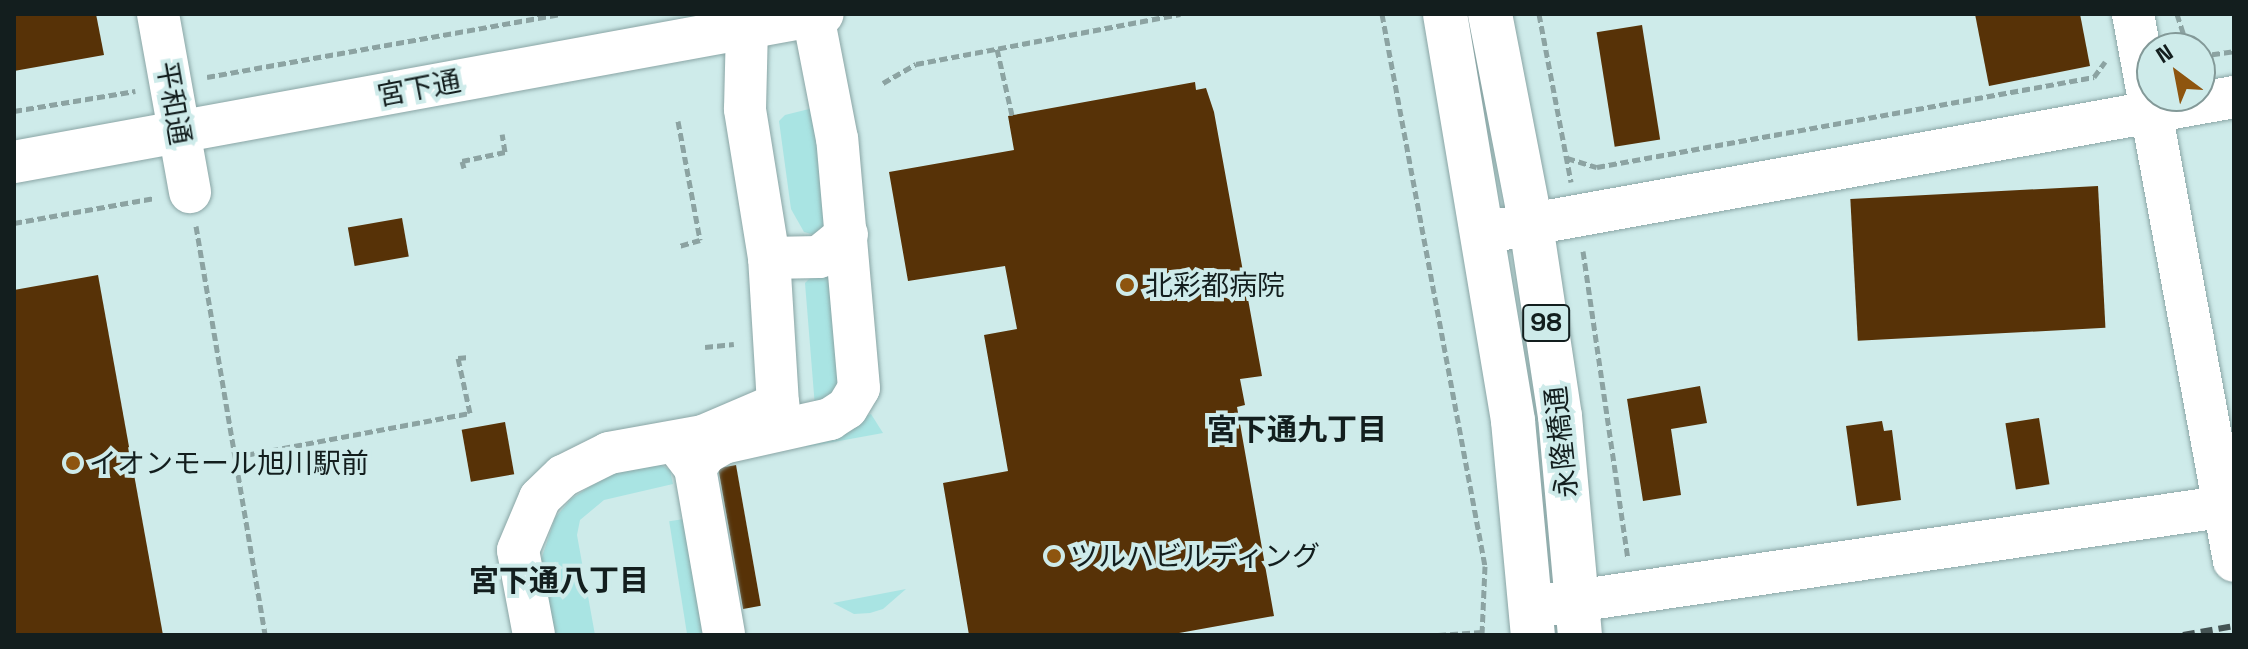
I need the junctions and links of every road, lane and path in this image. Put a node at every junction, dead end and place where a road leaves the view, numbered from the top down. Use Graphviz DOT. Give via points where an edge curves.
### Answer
graph roads {
  1 [pos="158,14"];
  2 [pos="560,14"];
  3 [pos="1180,14"];
  4 [pos="1382,14"];
  5 [pos="1445,14"];
  6 [pos="1490,14"];
  7 [pos="1539,14"];
  8 [pos="817,15"];
  9 [pos="746,20"];
  10 [pos="2103,45"];
  11 [pos="997,49"];
  12 [pos="171,83"];
  13 [pos="883,83"];
  14 [pos="14,111"];
  15 [pos="2150,112"];
  16 [pos="1012,115"];
  17 [pos="678,121"];
  18 [pos="179,133"];
  19 [pos="502,134"];
  20 [pos="1567,158"];
  21 [pos="14,162"];
  22 [pos="464,168"];
  23 [pos="190,192"];
  24 [pos="1573,195"];
  25 [pos="14,223"];
  26 [pos="1531,225"];
  27 [pos="1482,233"];
  28 [pos="847,234"];
  29 [pos="1581,237"];
  30 [pos="679,246"];
  31 [pos="769,258"];
  32 [pos="734,344"];
  33 [pos="705,347"];
  34 [pos="469,357"];
  35 [pos="684,455"];
  36 [pos="235,457"];
  37 [pos="2229,506"];
  38 [pos="2234,561"];
  39 [pos="1632,592"];
  40 [pos="1579,618"];
  41 [pos="1533,621"];
  42 [pos="1482,633"];
  43 [pos="265,635"];
  44 [pos="534,635"];
  45 [pos="724,635"];
  46 [pos="1438,635"];
  1 -- 12 [label="street, 平和通"];
  2 -- 12 [label="path"];
  3 -- 11 [label="path"];
  4 -- 42 [label="path" via="1485,566"];
  5 -- 27 [label="main road, 永隆橋通 / 98"];
  6 -- 26 [label="main road, 永隆橋通 / 98"];
  7 -- 20 [label="path"];
  8 -- 9 [label="street, 宮下通"];
  8 -- 28 [label="street"];
  9 -- 18 [label="street, 宮下通"];
  9 -- 31 [label="street" via="745,109"];
  10 -- 20 [label="path" via="2106,61 2094,77 1597,167"];
  11 -- 13 [label="path" via="916,64"];
  11 -- 16 [label="path"];
  12 -- 14 [label="path"];
  12 -- 18 [label="street, 平和通"];
  15 -- 26 [label="street"];
  15 -- 37 [label="street"];
  17 -- 30 [label="path" via="700,240"];
  18 -- 21 [label="street, 宮下通"];
  18 -- 23 [label="street, 平和通"];
  19 -- 22 [label="path" via="505,152 462,161"];
  20 -- 24 [label="path"];
  23 -- 25 [label="path"];
  23 -- 36 [label="path"];
  26 -- 27 [label="street"];
  26 -- 40 [label="main road, 永隆橋通 / 98" via="1560,416"];
  27 -- 41 [label="main road, 永隆橋通 / 98" via="1513,421"];
  28 -- 31 [label="street" via="819,257"];
  28 -- 35 [label="street" via="849,318 860,380 853,400 822,423"];
  29 -- 39 [label="path"];
  31 -- 35 [label="street" via="778,404 703,436"];
  32 -- 33 [label="path"];
  34 -- 36 [label="path" via="458,358 470,413"];
  35 -- 44 [label="street" via="609,453 563,476 540,498 518,550"];
  35 -- 45 [label="street"];
  36 -- 43 [label="path"];
  37 -- 38 [label="street"];
  37 -- 39 [label="street"];
  39 -- 40 [label="street"];
  40 -- 41 [label="street"];
  42 -- 46 [label="path"];
}
